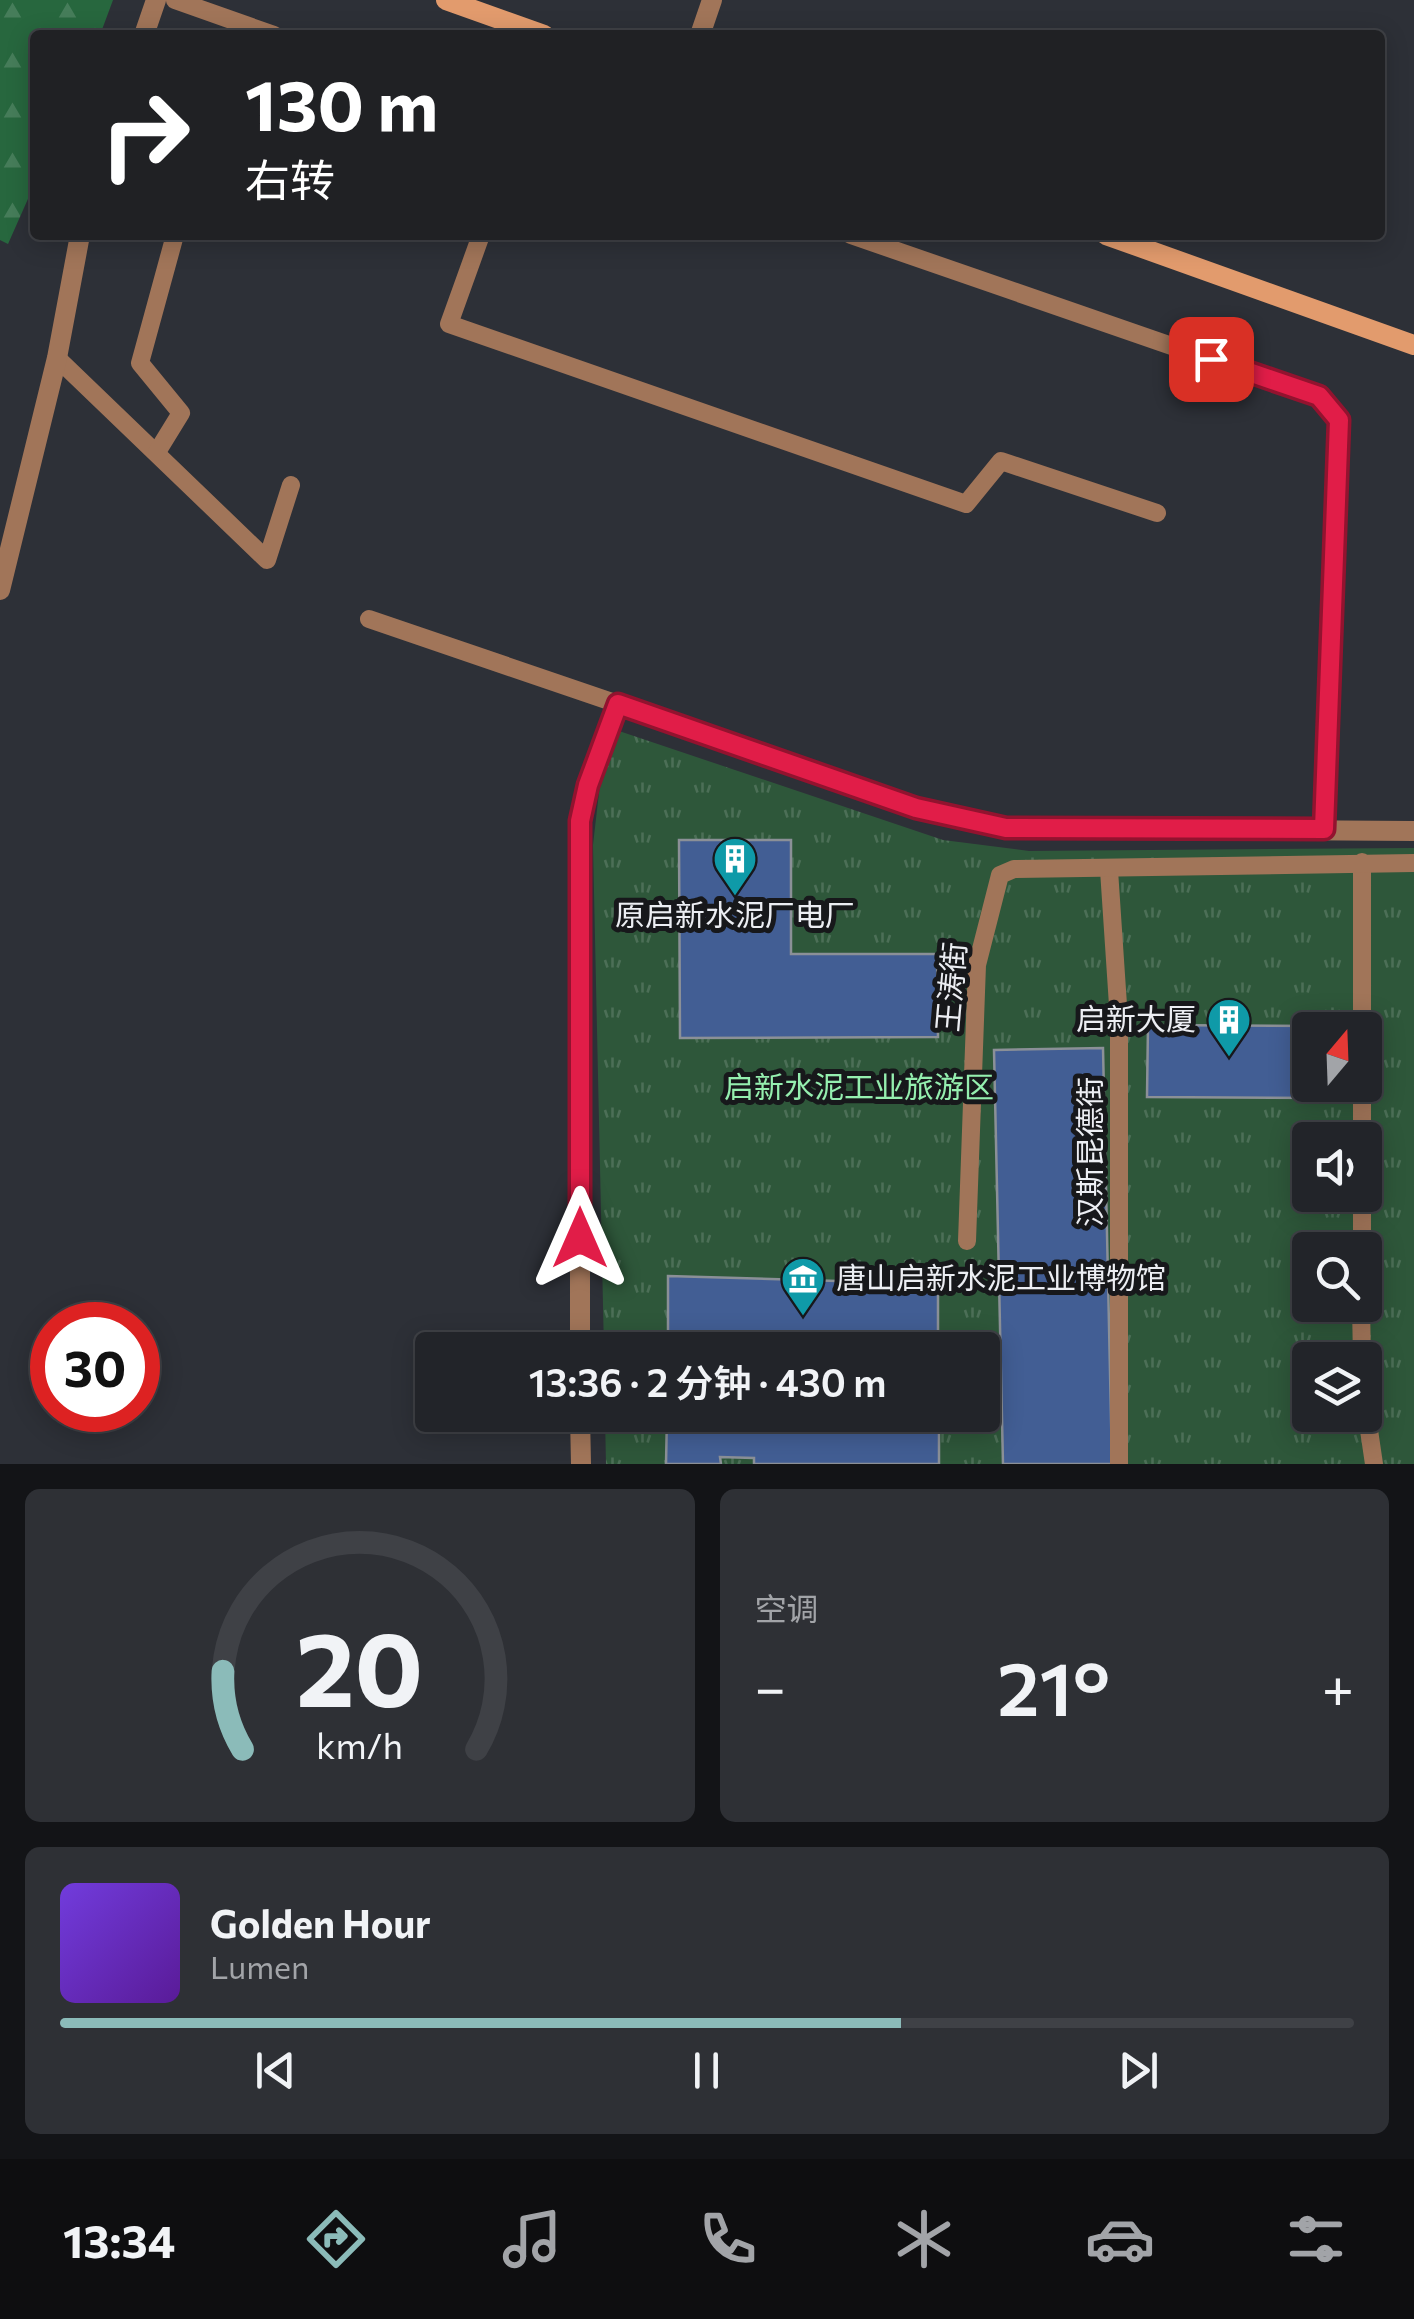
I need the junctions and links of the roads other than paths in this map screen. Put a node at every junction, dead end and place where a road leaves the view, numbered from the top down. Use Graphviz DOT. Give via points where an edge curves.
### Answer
graph roads {
  1 [pos="156,0"];
  2 [pos="175,0"];
  3 [pos="446,0"];
  4 [pos="712,0"];
  5 [pos="233,28"];
  6 [pos="146,30"];
  7 [pos="530,30"];
  8 [pos="702,30"];
  9 [pos="79,240"];
  10 [pos="174,240"];
  11 [pos="479,240"];
  12 [pos="866,240"];
  13 [pos="1120,240"];
  14 [pos="1414,345"];
  15 [pos="58,358"];
  16 [pos="157,452"];
  17 [pos="291,485"];
  18 [pos="1158,513"];
  19 [pos="0,590"];
  20 [pos="369,619"];
  21 [pos="618,704"];
  22 [pos="1324,829"];
  23 [pos="1414,831"];
  24 [pos="1362,862"];
  25 [pos="1414,864"];
  26 [pos="1109,870"];
  27 [pos="1362,1012"];
  28 [pos="968,1241"];
  29 [pos="580,1332"];
  30 [pos="580,1432"];
  31 [pos="1369,1432"];
  32 [pos="580,1464"];
  33 [pos="1119,1464"];
  34 [pos="1374,1464"];
  1 -- 6 [label="street"];
  2 -- 5 [label="lane"];
  3 -- 7 [label="main road"];
  4 -- 8 [label="street"];
  9 -- 15 [label="street"];
  10 -- 16 [label="lane" via="140,364 180,413"];
  11 -- 18 [label="lane" via="449,324 966,504 1001,461"];
  12 -- 22 [label="lane" via="1319,396 1339,420"];
  13 -- 14 [label="main road"];
  15 -- 16 [label="lane"];
  15 -- 19 [label="street"];
  16 -- 17 [label="lane" via="267,560"];
  20 -- 21 [label="lane"];
  21 -- 22 [label="street" via="916,808 1006,828"];
  21 -- 29 [label="street" via="580,821"];
  22 -- 23 [label="street"];
  24 -- 25 [label="lane"];
  24 -- 26 [label="lane"];
  24 -- 27 [label="lane"];
  26 -- 28 [label="lane, 王涛街" via="1014,869 1000,875 977,965"];
  26 -- 33 [label="lane, 汉斯昆德街" via="1119,1020"];
  30 -- 32 [label="street"];
  31 -- 34 [label="lane"];
}
